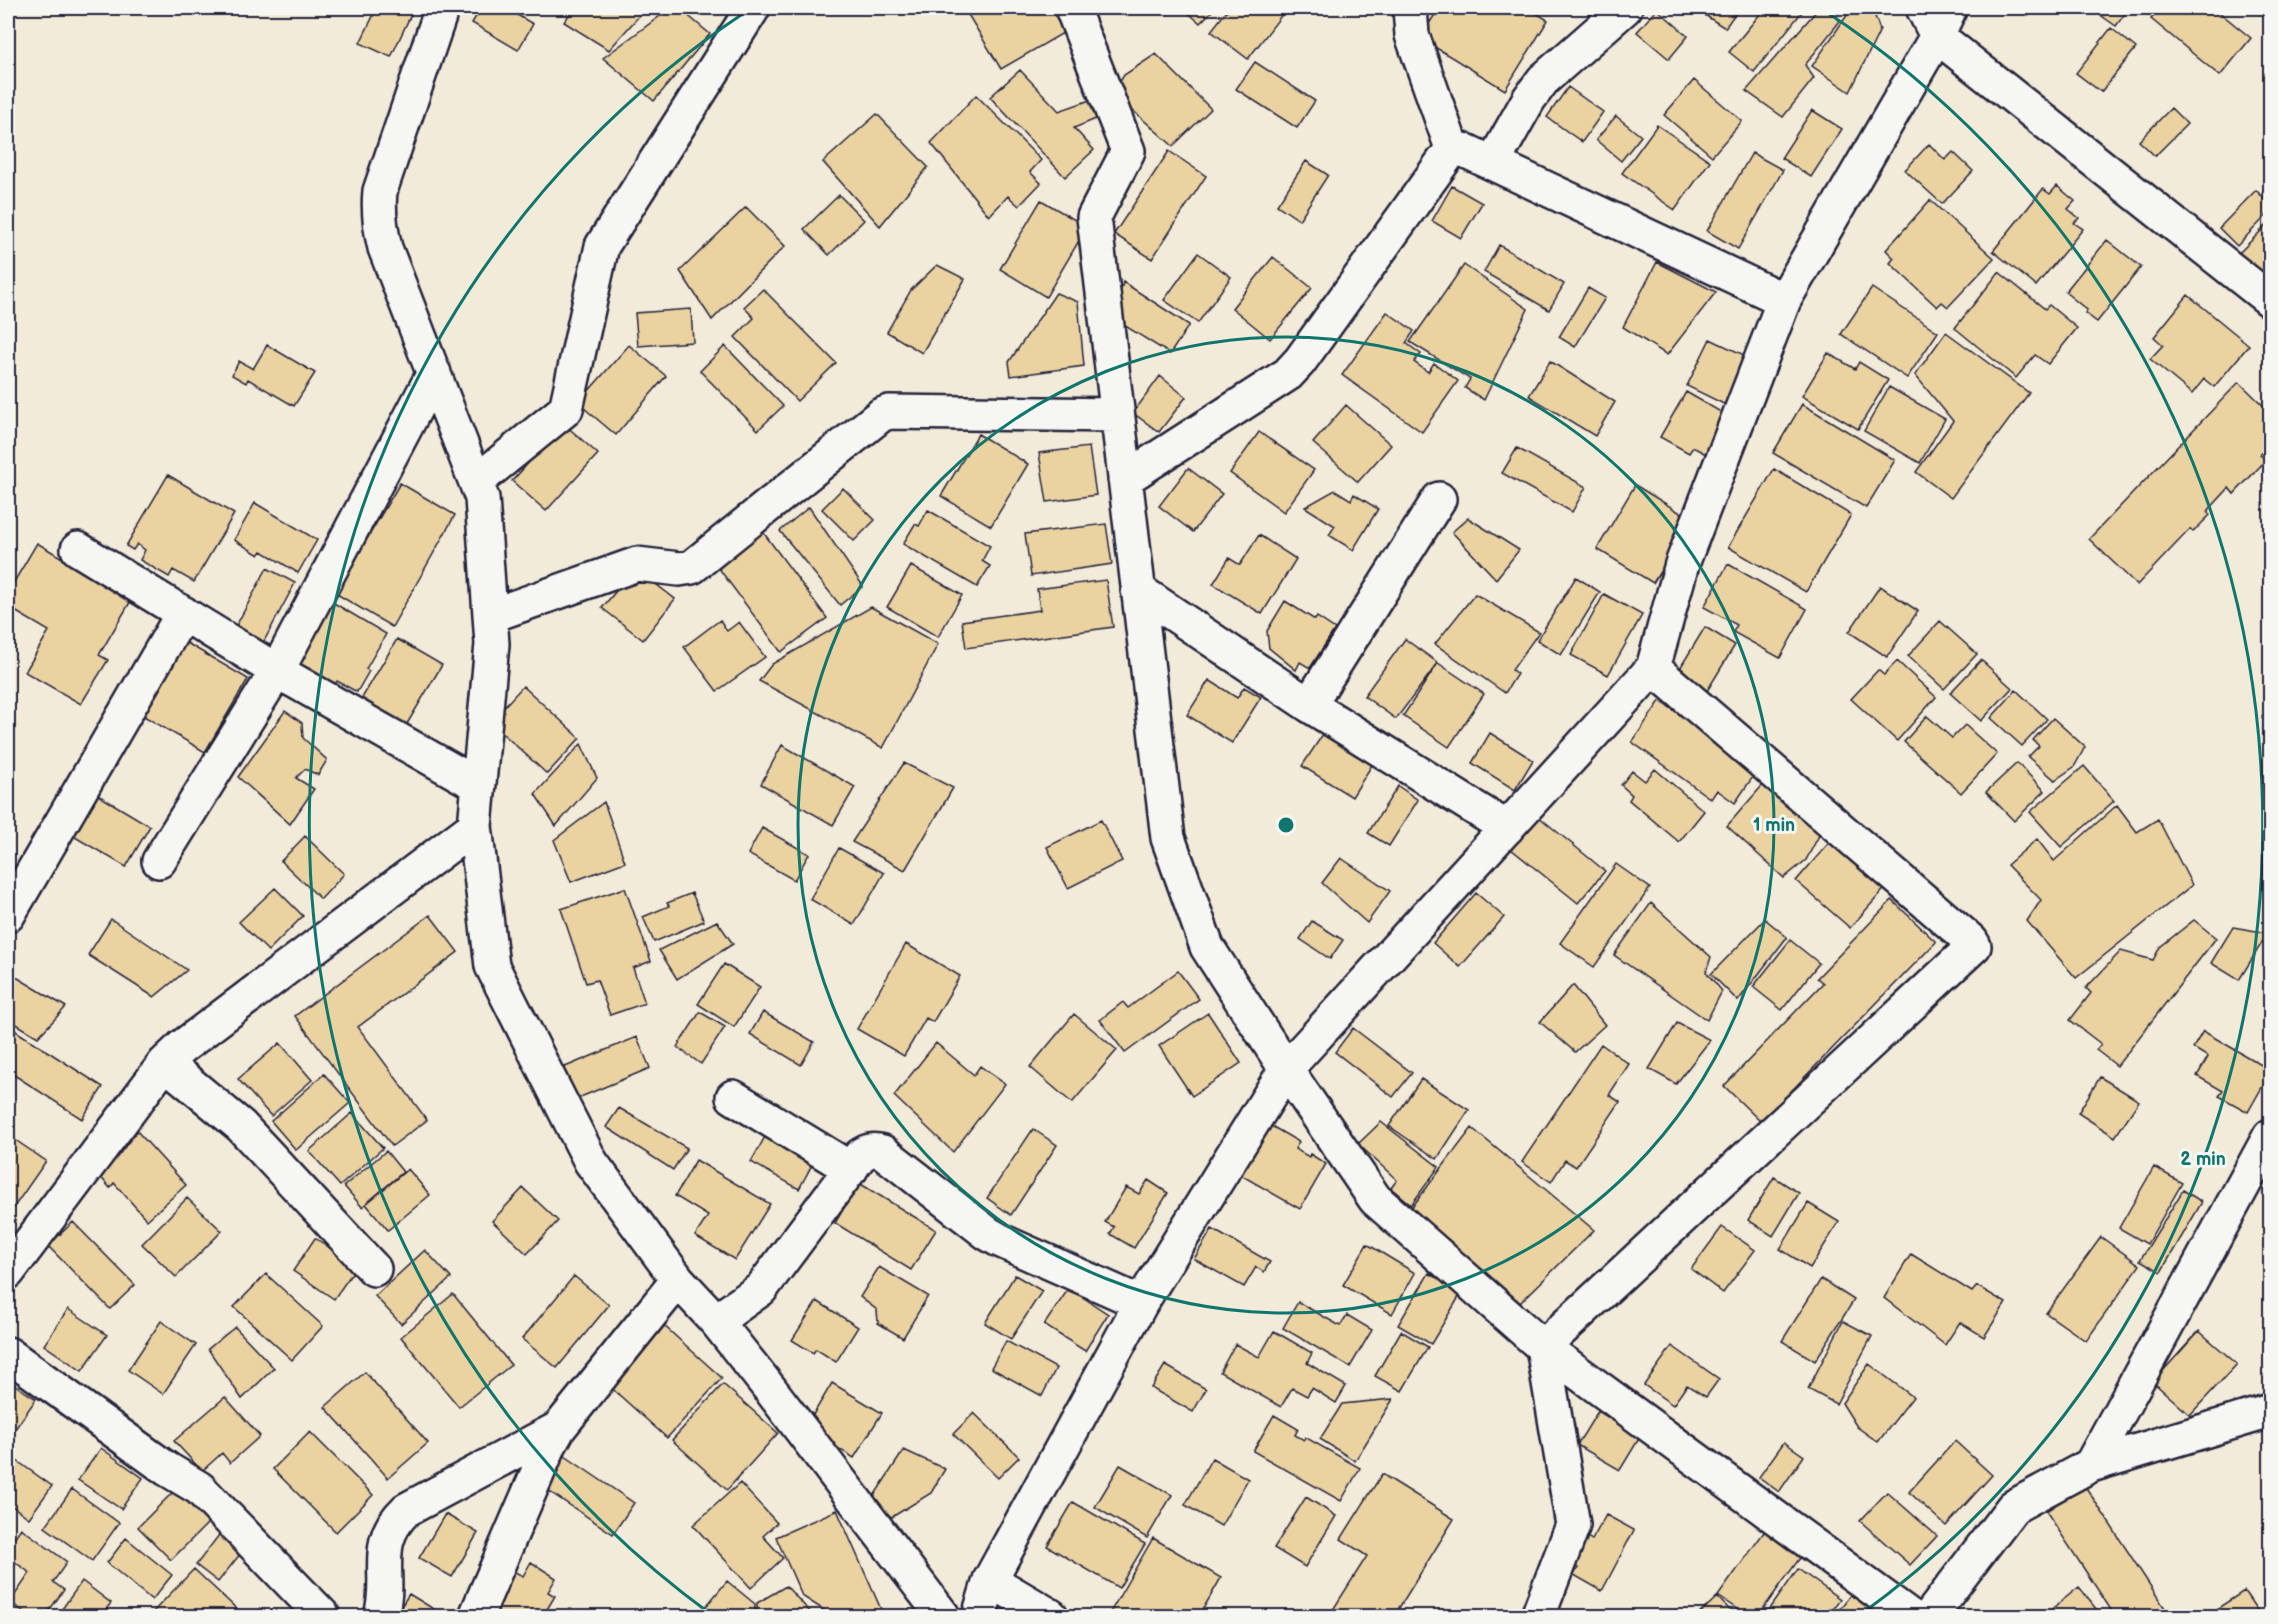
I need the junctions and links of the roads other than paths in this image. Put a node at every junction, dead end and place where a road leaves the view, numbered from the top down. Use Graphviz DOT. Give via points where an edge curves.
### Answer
graph roads {
  1 [pos="442,8"];
  2 [pos="753,8"];
  3 [pos="1072,8"];
  4 [pos="1410,8"];
  5 [pos="1625,8"];
  6 [pos="1937,17"];
  7 [pos="1453,151"];
  8 [pos="1493,163"];
  9 [pos="1784,300"];
  10 [pos="2271,300"];
  11 [pos="434,373"];
  12 [pos="1117,415"];
  13 [pos="1125,479"];
  14 [pos="476,482"];
  15 [pos="1439,499"];
  16 [pos="78,549"];
  17 [pos="1138,590"];
  18 [pos="183,613"];
  19 [pos="490,616"];
  20 [pos="1653,668"];
  21 [pos="277,671"];
  22 [pos="1309,705"];
  23 [pos="478,785"];
  24 [pos="475,825"];
  25 [pos="1507,828"];
  26 [pos="159,861"];
  27 [pos="8,915"];
  28 [pos="165,1063"];
  29 [pos="1286,1069"];
  30 [pos="733,1097"];
  31 [pos="2271,1136"];
  32 [pos="851,1169"];
  33 [pos="375,1269"];
  34 [pos="8,1272"];
  35 [pos="678,1280"];
  36 [pos="1141,1303"];
  37 [pos="716,1321"];
  38 [pos="1544,1347"];
  39 [pos="8,1354"];
  40 [pos="2271,1411"];
  41 [pos="559,1428"];
  42 [pos="2091,1465"];
  43 [pos="990,1580"];
  44 [pos="323,1617"];
  45 [pos="381,1617"];
  46 [pos="476,1617"];
  47 [pos="943,1617"];
  48 [pos="979,1617"];
  49 [pos="1051,1617"];
  50 [pos="1538,1617"];
  51 [pos="1910,1617"];
  52 [pos="1930,1617"];
  1 -- 11 [label="street" via="380,191 378,208 385,248"];
  2 -- 14 [label="street" via="602,246 566,409"];
  3 -- 12 [label="street" via="1128,151 1094,217"];
  4 -- 7 [label="street" via="1412,35"];
  5 -- 8 [label="street" via="1543,80"];
  6 -- 9 [label="street"];
  6 -- 10 [label="street"];
  7 -- 8 [label="street" via="1464,150"];
  7 -- 13 [label="street" via="1288,374"];
  8 -- 9 [label="street"];
  9 -- 20 [label="street" via="1682,564"];
  11 -- 14 [label="street"];
  11 -- 21 [label="street"];
  12 -- 13 [label="street"];
  12 -- 19 [label="street" via="889,412 692,567 680,570 637,564"];
  13 -- 17 [label="street"];
  14 -- 19 [label="street" via="484,514"];
  15 -- 22 [label="street"];
  16 -- 18 [label="street"];
  17 -- 22 [label="street"];
  17 -- 29 [label="street" via="1168,838 1207,947"];
  18 -- 21 [label="street"];
  18 -- 27 [label="street"];
  19 -- 23 [label="street" via="492,644"];
  20 -- 25 [label="street"];
  20 -- 38 [label="street" via="1974,946"];
  21 -- 23 [label="street"];
  21 -- 26 [label="street"];
  22 -- 25 [label="street"];
  23 -- 24 [label="street"];
  24 -- 28 [label="street"];
  24 -- 35 [label="street" via="492,966 591,1162"];
  25 -- 29 [label="street"];
  28 -- 33 [label="street" via="241,1126"];
  28 -- 34 [label="street"];
  29 -- 36 [label="street"];
  29 -- 38 [label="street" via="1375,1199"];
  30 -- 32 [label="street"];
  31 -- 42 [label="street"];
  32 -- 36 [label="street" via="866,1151 883,1152 993,1236"];
  32 -- 37 [label="street" via="761,1288"];
  35 -- 37 [label="street"];
  35 -- 41 [label="street"];
  36 -- 43 [label="street"];
  37 -- 47 [label="street"];
  38 -- 50 [label="street" via="1573,1525"];
  38 -- 51 [label="street"];
  39 -- 44 [label="street" via="199,1488"];
  40 -- 42 [label="street"];
  41 -- 45 [label="street" via="406,1510 395,1521 385,1545 385,1604"];
  41 -- 46 [label="street"];
  42 -- 52 [label="street" via="2013,1507"];
  43 -- 48 [label="street"];
  43 -- 49 [label="street"];
}
